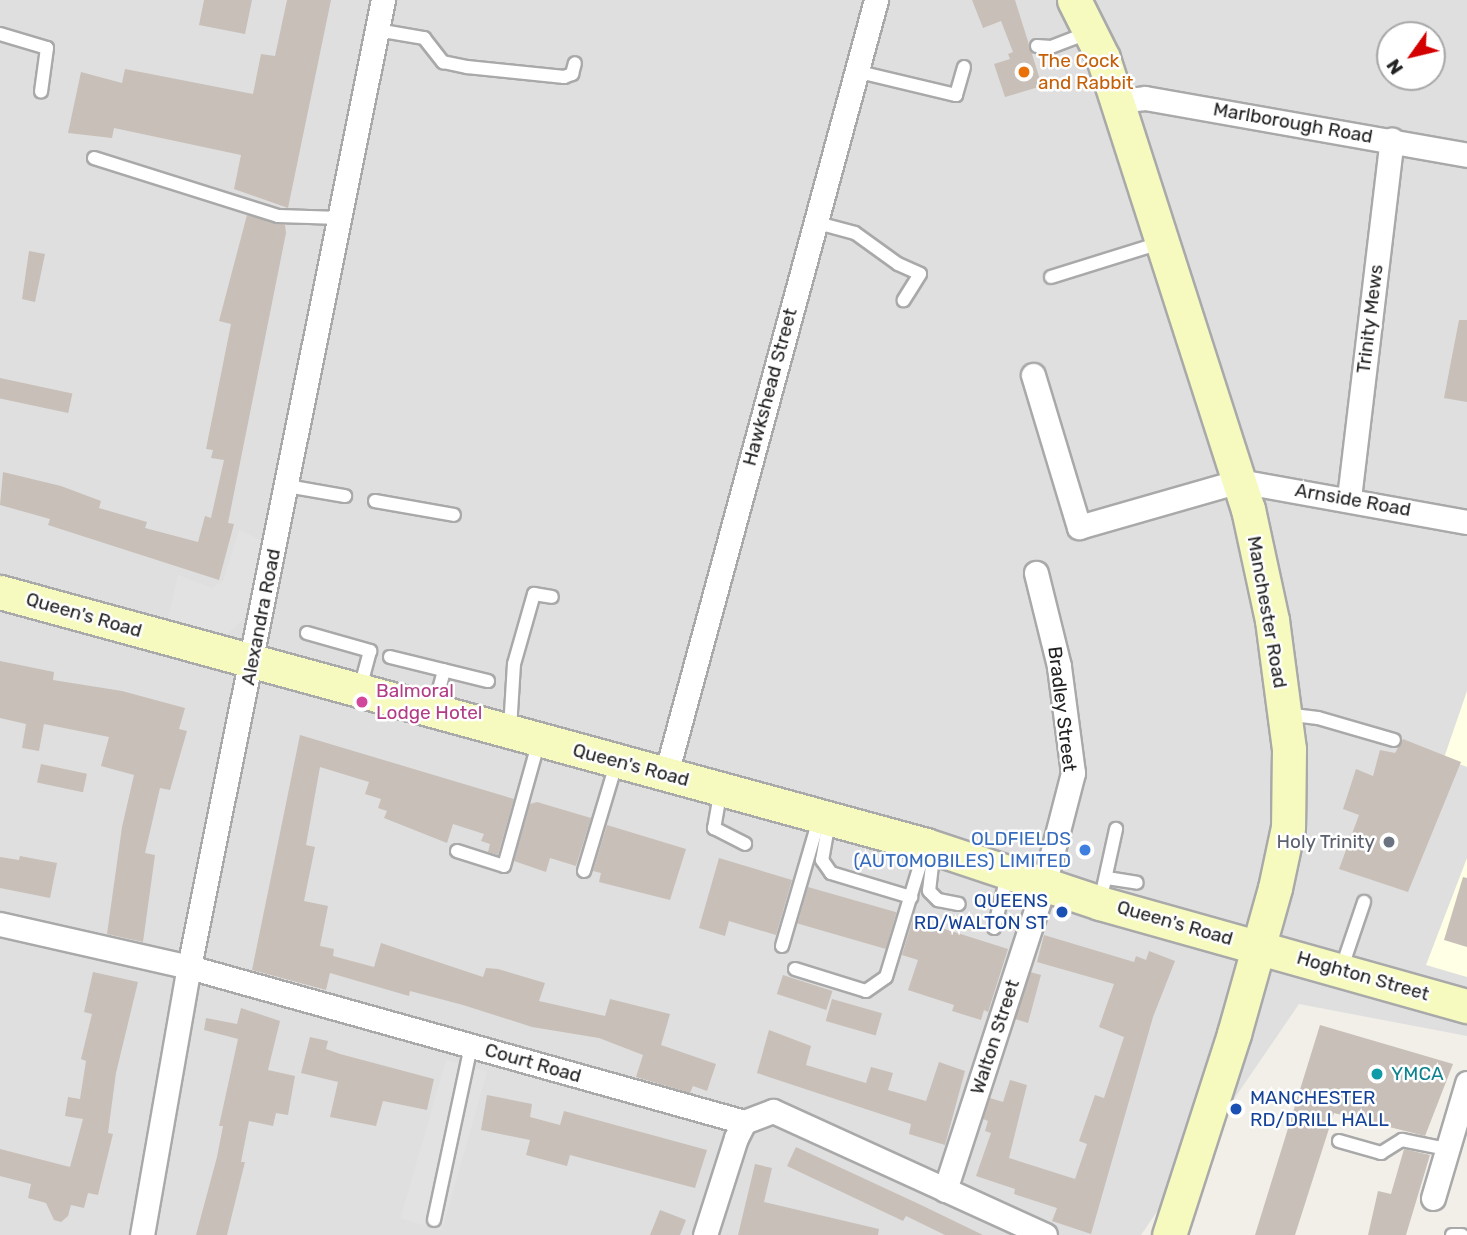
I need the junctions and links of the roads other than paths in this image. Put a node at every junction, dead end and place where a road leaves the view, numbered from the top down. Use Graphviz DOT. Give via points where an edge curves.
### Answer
graph roads {
  1 [pos="383,0"];
  2 [pos="876,0"];
  3 [pos="1074,0"];
  4 [pos="377,30"];
  5 [pos="1091,32"];
  6 [pos="0,34"];
  7 [pos="1037,46"];
  8 [pos="575,63"];
  9 [pos="964,67"];
  10 [pos="855,71"];
  11 [pos="41,92"];
  12 [pos="1117,101"];
  13 [pos="1392,140"];
  14 [pos="1467,155"];
  15 [pos="94,158"];
  16 [pos="340,218"];
  17 [pos="814,222"];
  18 [pos="1161,243"];
  19 [pos="1051,277"];
  20 [pos="904,300"];
  21 [pos="1033,374"];
  22 [pos="1238,481"];
  23 [pos="287,486"];
  24 [pos="345,496"];
  25 [pos="1349,498"];
  26 [pos="375,501"];
  27 [pos="454,515"];
  28 [pos="1467,522"];
  29 [pos="1036,573"];
  30 [pos="0,592"];
  31 [pos="552,597"];
  32 [pos="307,633"];
  33 [pos="390,657"];
  34 [pos="252,662"];
  35 [pos="444,670"];
  36 [pos="488,681"];
  37 [pos="359,692"];
  38 [pos="433,712"];
  39 [pos="1284,714"];
  40 [pos="524,737"];
  41 [pos="1394,740"];
  42 [pos="617,761"];
  43 [pos="666,774"];
  44 [pos="721,789"];
  45 [pos="825,817"];
  46 [pos="1116,829"];
  47 [pos="745,844"];
  48 [pos="930,846"];
  49 [pos="457,851"];
  50 [pos="584,872"];
  51 [pos="1008,873"];
  52 [pos="1137,883"];
  53 [pos="1044,885"];
  54 [pos="1104,890"];
  55 [pos="911,897"];
  56 [pos="1364,902"];
  57 [pos="959,904"];
  58 [pos="0,924"];
  59 [pos="995,928"];
  60 [pos="782,946"];
  61 [pos="1259,947"];
  62 [pos="189,967"];
  63 [pos="795,969"];
  64 [pos="1341,970"];
  65 [pos="1467,1006"];
  66 [pos="471,1045"];
  67 [pos="1467,1083"];
  68 [pos="744,1122"];
  69 [pos="1339,1141"];
  70 [pos="1447,1149"];
  71 [pos="946,1190"];
  72 [pos="1433,1198"];
  73 [pos="434,1220"];
  74 [pos="142,1235"];
  75 [pos="705,1235"];
  76 [pos="1045,1235"];
  77 [pos="1169,1235"];
  78 [pos="1452,1235"];
  79 [pos="1462,1235"];
  1 -- 4 [label="street, Alexandra Road"];
  2 -- 10 [label="street, Hawkshead Street"];
  3 -- 5 [label="main road, Manchester Road"];
  4 -- 8 [label="lane" via="424,38 443,62 467,67 565,77 572,74"];
  4 -- 16 [label="street, Alexandra Road"];
  5 -- 7 [label="lane" via="1051,47"];
  5 -- 12 [label="main road, Manchester Road"];
  6 -- 11 [label="lane" via="47,48"];
  9 -- 10 [label="lane" via="956,95"];
  10 -- 17 [label="street, Hawkshead Street"];
  12 -- 13 [label="street, Marlborough Road" via="1145,97"];
  12 -- 18 [label="main road, Manchester Road"];
  13 -- 14 [label="street, Marlborough Road"];
  13 -- 25 [label="street, Trinity Mews"];
  15 -- 16 [label="lane" via="278,216"];
  16 -- 23 [label="street, Alexandra Road"];
  17 -- 20 [label="lane" via="855,233 920,274"];
  17 -- 43 [label="street, Hawkshead Street"];
  18 -- 19 [label="lane"];
  18 -- 22 [label="main road, Manchester Road"];
  21 -- 22 [label="street" via="1079,527"];
  22 -- 25 [label="street, Arnside Road"];
  22 -- 39 [label="main road, Manchester Road" via="1272,620"];
  23 -- 24 [label="lane"];
  23 -- 34 [label="street, Alexandra Road"];
  25 -- 28 [label="street, Arnside Road"];
  26 -- 27 [label="lane"];
  29 -- 53 [label="street, Bradley Street" via="1059,666 1073,773"];
  30 -- 34 [label="main road, Queen's Road"];
  31 -- 40 [label="lane" via="534,594 514,664 515,704"];
  32 -- 37 [label="lane" via="370,651"];
  33 -- 35 [label="lane"];
  34 -- 37 [label="main road, Queen's Road"];
  34 -- 62 [label="street, Alexandra Road"];
  35 -- 36 [label="lane"];
  35 -- 38 [label="lane"];
  37 -- 38 [label="main road, Queen's Road"];
  38 -- 40 [label="main road, Queen's Road"];
  39 -- 41 [label="lane" via="1318,718"];
  39 -- 61 [label="main road, Manchester Road" via="1288,827"];
  40 -- 42 [label="main road, Queen's Road"];
  40 -- 49 [label="lane" via="504,866"];
  42 -- 43 [label="main road, Queen's Road"];
  42 -- 50 [label="lane"];
  43 -- 44 [label="main road, Queen's Road"];
  44 -- 45 [label="main road, Queen's Road"];
  44 -- 47 [label="lane" via="713,828"];
  45 -- 48 [label="main road, Queen's Road"];
  45 -- 55 [label="lane" via="822,860 831,873"];
  45 -- 60 [label="lane"];
  46 -- 54 [label="lane"];
  48 -- 51 [label="main road, Queen's Road"];
  48 -- 55 [label="lane"];
  48 -- 57 [label="lane" via="929,891 938,900"];
  51 -- 53 [label="main road, Queen's Road"];
  51 -- 59 [label="lane"];
  52 -- 54 [label="lane"];
  53 -- 54 [label="main road, Queen's Road"];
  53 -- 71 [label="street, Walton Street"];
  54 -- 61 [label="main road, Queen's Road"];
  55 -- 63 [label="lane" via="887,977 878,985 866,991"];
  56 -- 64 [label="lane"];
  58 -- 62 [label="street, Court Road"];
  61 -- 64 [label="main road, Hoghton Street"];
  61 -- 77 [label="main road, Manchester Road"];
  62 -- 66 [label="street, Court Road"];
  62 -- 74 [label="street, Alexandra Road"];
  64 -- 65 [label="main road, Hoghton Street"];
  66 -- 68 [label="street, Court Road"];
  66 -- 73 [label="lane"];
  67 -- 70 [label="street"];
  68 -- 71 [label="street" via="773,1111"];
  68 -- 75 [label="street"];
  69 -- 70 [label="lane" via="1381,1153 1402,1140"];
  70 -- 72 [label="street"];
  71 -- 76 [label="street"];
  78 -- 79 [label="lane"];
}
